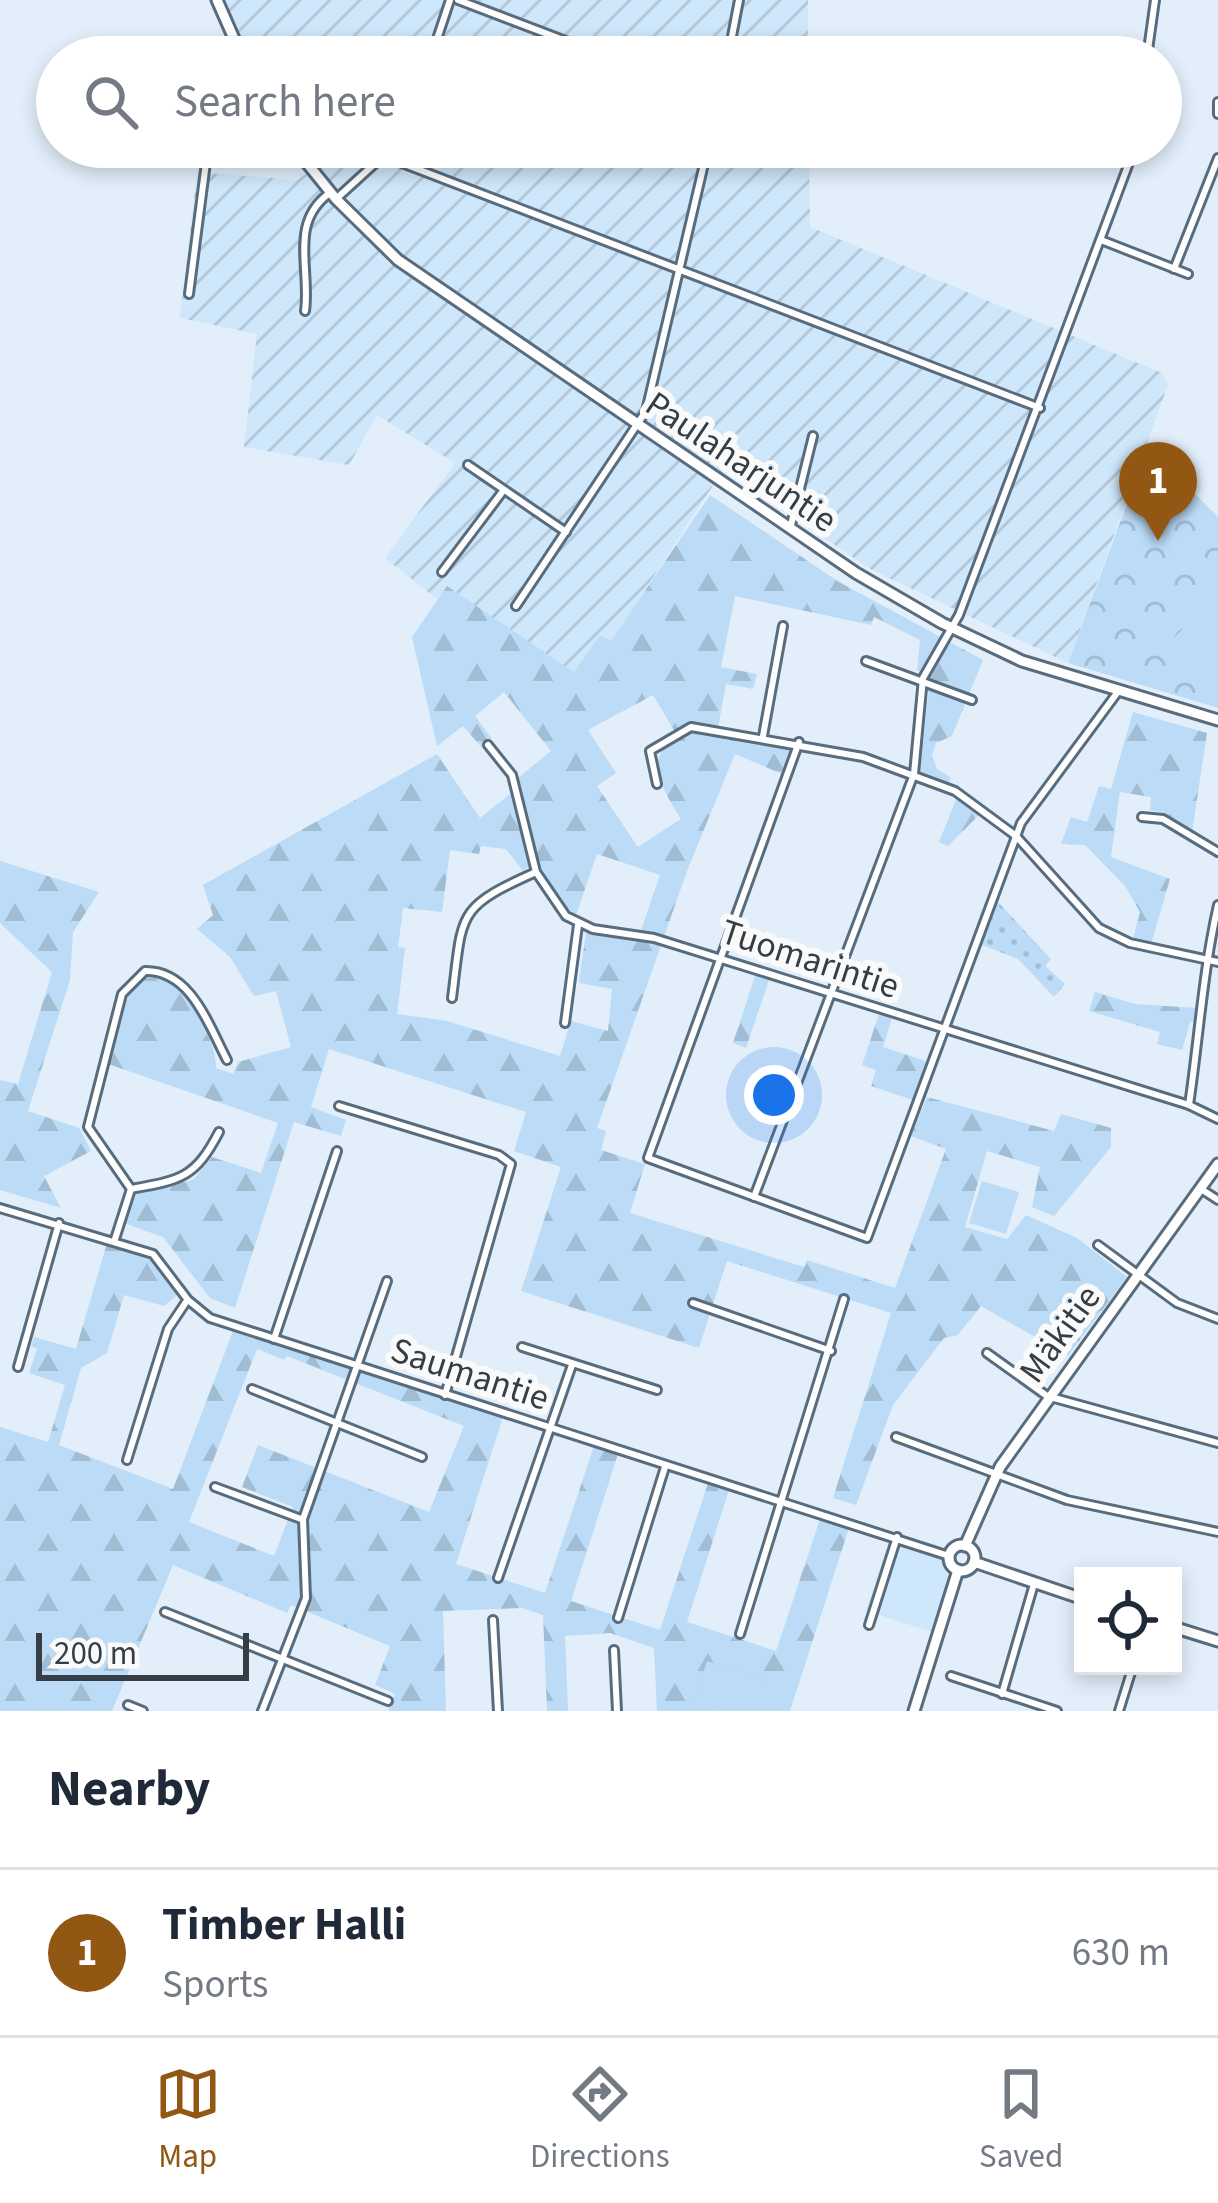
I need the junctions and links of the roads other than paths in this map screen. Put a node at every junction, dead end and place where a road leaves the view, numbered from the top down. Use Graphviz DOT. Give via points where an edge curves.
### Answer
graph roads {
  1 [pos="217,0"];
  2 [pos="454,0"];
  3 [pos="739,0"];
  4 [pos="1155,0"];
  5 [pos="233,36"];
  6 [pos="439,36"];
  7 [pos="551,36"];
  8 [pos="732,36"];
  9 [pos="1150,36"];
  10 [pos="1218,102"];
  11 [pos="1218,114"];
  12 [pos="1218,158"];
  13 [pos="205,168"];
  14 [pos="311,168"];
  15 [pos="371,168"];
  16 [pos="415,168"];
  17 [pos="703,168"];
  18 [pos="1127,168"];
  19 [pos="333,196"];
  20 [pos="1101,240"];
  21 [pos="1174,268"];
  22 [pos="678,269"];
  23 [pos="1188,274"];
  24 [pos="189,294"];
  25 [pos="305,311"];
  26 [pos="1040,408"];
  27 [pos="639,425"];
  28 [pos="813,436"];
  29 [pos="468,465"];
  30 [pos="503,491"];
  31 [pos="790,529"];
  32 [pos="566,532"];
  33 [pos="442,572"];
  34 [pos="516,606"];
  35 [pos="783,626"];
  36 [pos="950,627"];
  37 [pos="866,662"];
  38 [pos="923,678"];
  39 [pos="1117,693"];
  40 [pos="972,700"];
  41 [pos="1218,720"];
  42 [pos="763,736"];
  43 [pos="799,742"];
  44 [pos="488,745"];
  45 [pos="914,774"];
  46 [pos="657,784"];
  47 [pos="1142,817"];
  48 [pos="1016,836"];
  49 [pos="1218,852"];
  50 [pos="536,872"];
  51 [pos="1218,905"];
  52 [pos="578,925"];
  53 [pos="723,958"];
  54 [pos="1206,960"];
  55 [pos="1218,962"];
  56 [pos="835,995"];
  57 [pos="452,998"];
  58 [pos="565,1023"];
  59 [pos="944,1031"];
  60 [pos="227,1060"];
  61 [pos="1189,1105"];
  62 [pos="339,1106"];
  63 [pos="1218,1119"];
  64 [pos="219,1132"];
  65 [pos="337,1151"];
  66 [pos="1218,1164"];
  67 [pos="1201,1188"];
  68 [pos="131,1189"];
  69 [pos="754,1197"];
  70 [pos="1218,1200"];
  71 [pos="0,1208"];
  72 [pos="59,1223"];
  73 [pos="115,1239"];
  74 [pos="1098,1245"];
  75 [pos="1136,1276"];
  76 [pos="386,1281"];
  77 [pos="844,1299"];
  78 [pos="188,1300"];
  79 [pos="693,1303"];
  80 [pos="1218,1319"];
  81 [pos="274,1339"];
  82 [pos="522,1347"];
  83 [pos="831,1351"];
  84 [pos="987,1353"];
  85 [pos="572,1365"];
  86 [pos="18,1367"];
  87 [pos="360,1367"];
  88 [pos="252,1389"];
  89 [pos="657,1390"];
  90 [pos="445,1395"];
  91 [pos="1047,1396"];
  92 [pos="338,1426"];
  93 [pos="554,1430"];
  94 [pos="896,1437"];
  95 [pos="1218,1443"];
  96 [pos="422,1457"];
  97 [pos="127,1460"];
  98 [pos="666,1466"];
  99 [pos="996,1475"];
  100 [pos="215,1486"];
  101 [pos="782,1502"];
  102 [pos="303,1520"];
  103 [pos="1218,1532"];
  104 [pos="897,1536"];
  105 [pos="965,1546"];
  106 [pos="949,1556"];
  107 [pos="974,1562"];
  108 [pos="958,1570"];
  109 [pos="498,1578"];
  110 [pos="1034,1584"];
  111 [pos="1074,1596"];
  112 [pos="165,1612"];
  113 [pos="618,1618"];
  114 [pos="493,1620"];
  115 [pos="869,1625"];
  116 [pos="1182,1630"];
  117 [pos="740,1634"];
  118 [pos="1218,1641"];
  119 [pos="614,1650"];
  120 [pos="282,1659"];
  121 [pos="1129,1675"];
  122 [pos="951,1676"];
  123 [pos="1002,1694"];
  124 [pos="388,1701"];
  125 [pos="128,1705"];
  126 [pos="143,1711"];
  127 [pos="262,1711"];
  128 [pos="498,1711"];
  129 [pos="617,1711"];
  130 [pos="914,1711"];
  131 [pos="1057,1711"];
  132 [pos="1119,1711"];
  1 -- 5 [label="main road"];
  2 -- 6 [label="street"];
  2 -- 7 [label="street"];
  3 -- 8 [label="street"];
  4 -- 9 [label="street"];
  10 -- 11 [label="street"];
  12 -- 21 [label="street"];
  13 -- 24 [label="street"];
  14 -- 19 [label="main road, Paulaharjuntie"];
  15 -- 19 [label="street"];
  16 -- 22 [label="street"];
  17 -- 22 [label="street"];
  18 -- 20 [label="street"];
  19 -- 25 [label="street" via="311,207 306,222"];
  19 -- 27 [label="main road, Paulaharjuntie" via="398,260"];
  20 -- 21 [label="street"];
  20 -- 26 [label="street"];
  21 -- 23 [label="street"];
  22 -- 26 [label="street"];
  22 -- 27 [label="street"];
  26 -- 36 [label="street"];
  27 -- 31 [label="main road, Paulaharjuntie"];
  27 -- 32 [label="street"];
  28 -- 31 [label="street"];
  29 -- 30 [label="street"];
  30 -- 32 [label="street"];
  30 -- 33 [label="street"];
  31 -- 36 [label="main road, Paulaharjuntie"];
  32 -- 34 [label="street"];
  35 -- 42 [label="street"];
  36 -- 38 [label="street"];
  36 -- 39 [label="main road, Paulaharjuntie"];
  37 -- 38 [label="street"];
  38 -- 40 [label="street"];
  38 -- 45 [label="street"];
  39 -- 41 [label="main road, Paulaharjuntie"];
  39 -- 48 [label="street"];
  42 -- 43 [label="street"];
  42 -- 46 [label="street" via="681,730 650,751"];
  43 -- 45 [label="street"];
  43 -- 53 [label="street"];
  44 -- 50 [label="street" via="512,775"];
  45 -- 48 [label="street" via="982,806"];
  45 -- 56 [label="street"];
  47 -- 49 [label="street" via="1163,819"];
  48 -- 54 [label="street" via="1099,928 1130,944"];
  48 -- 59 [label="street"];
  50 -- 52 [label="street"];
  50 -- 57 [label="street" via="482,896 462,920"];
  51 -- 54 [label="street"];
  52 -- 53 [label="street, Tuomarintie"];
  52 -- 58 [label="street"];
  53 -- 56 [label="street, Tuomarintie"];
  53 -- 69 [label="street" via="648,1159"];
  54 -- 55 [label="street"];
  54 -- 61 [label="street"];
  56 -- 59 [label="street, Tuomarintie"];
  56 -- 69 [label="street"];
  59 -- 61 [label="street, Tuomarintie"];
  59 -- 69 [label="street" via="867,1238"];
  60 -- 68 [label="street" via="192,995 170,974 145,970 122,994 88,1127"];
  61 -- 63 [label="street, Tuomarintie"];
  62 -- 90 [label="street" via="511,1163"];
  64 -- 68 [label="street" via="190,1174"];
  65 -- 81 [label="street"];
  66 -- 67 [label="main road, Mäkitie"];
  67 -- 70 [label="street"];
  67 -- 75 [label="main road, Mäkitie"];
  68 -- 73 [label="street"];
  71 -- 72 [label="street, Saumantie"];
  72 -- 73 [label="street, Saumantie"];
  72 -- 86 [label="street"];
  73 -- 78 [label="street, Saumantie" via="152,1254"];
  74 -- 75 [label="street"];
  75 -- 80 [label="street"];
  75 -- 91 [label="main road, Mäkitie"];
  76 -- 87 [label="street"];
  77 -- 83 [label="street"];
  78 -- 81 [label="street, Saumantie" via="211,1318"];
  78 -- 97 [label="street" via="168,1329"];
  79 -- 83 [label="street"];
  81 -- 87 [label="street, Saumantie"];
  82 -- 85 [label="street"];
  83 -- 101 [label="street"];
  84 -- 91 [label="street"];
  85 -- 89 [label="street"];
  85 -- 93 [label="street"];
  87 -- 90 [label="street, Saumantie"];
  87 -- 92 [label="street"];
  88 -- 92 [label="street"];
  90 -- 93 [label="street, Saumantie"];
  91 -- 95 [label="street"];
  91 -- 99 [label="main road, Mäkitie"];
  92 -- 96 [label="street"];
  92 -- 102 [label="street"];
  93 -- 98 [label="street, Saumantie"];
  93 -- 109 [label="street"];
  94 -- 99 [label="street"];
  98 -- 101 [label="street, Saumantie"];
  98 -- 113 [label="street"];
  99 -- 103 [label="street" via="1067,1500"];
  99 -- 105 [label="main road, Mäkitie"];
  100 -- 102 [label="street"];
  101 -- 104 [label="street, Saumantie"];
  101 -- 117 [label="street"];
  102 -- 120 [label="street" via="306,1598"];
  104 -- 106 [label="street, Saumantie"];
  104 -- 115 [label="street"];
  105 -- 106 [label="main road"];
  105 -- 107 [label="main road"];
  106 -- 108 [label="main road"];
  107 -- 108 [label="main road"];
  107 -- 110 [label="main road"];
  108 -- 130 [label="main road"];
  110 -- 111 [label="main road"];
  110 -- 123 [label="street"];
  112 -- 120 [label="street"];
  114 -- 128 [label="street"];
  116 -- 118 [label="main road"];
  119 -- 129 [label="street"];
  120 -- 124 [label="street"];
  120 -- 127 [label="street"];
  121 -- 132 [label="street"];
  122 -- 123 [label="street"];
  123 -- 131 [label="street"];
  125 -- 126 [label="street"];
}
